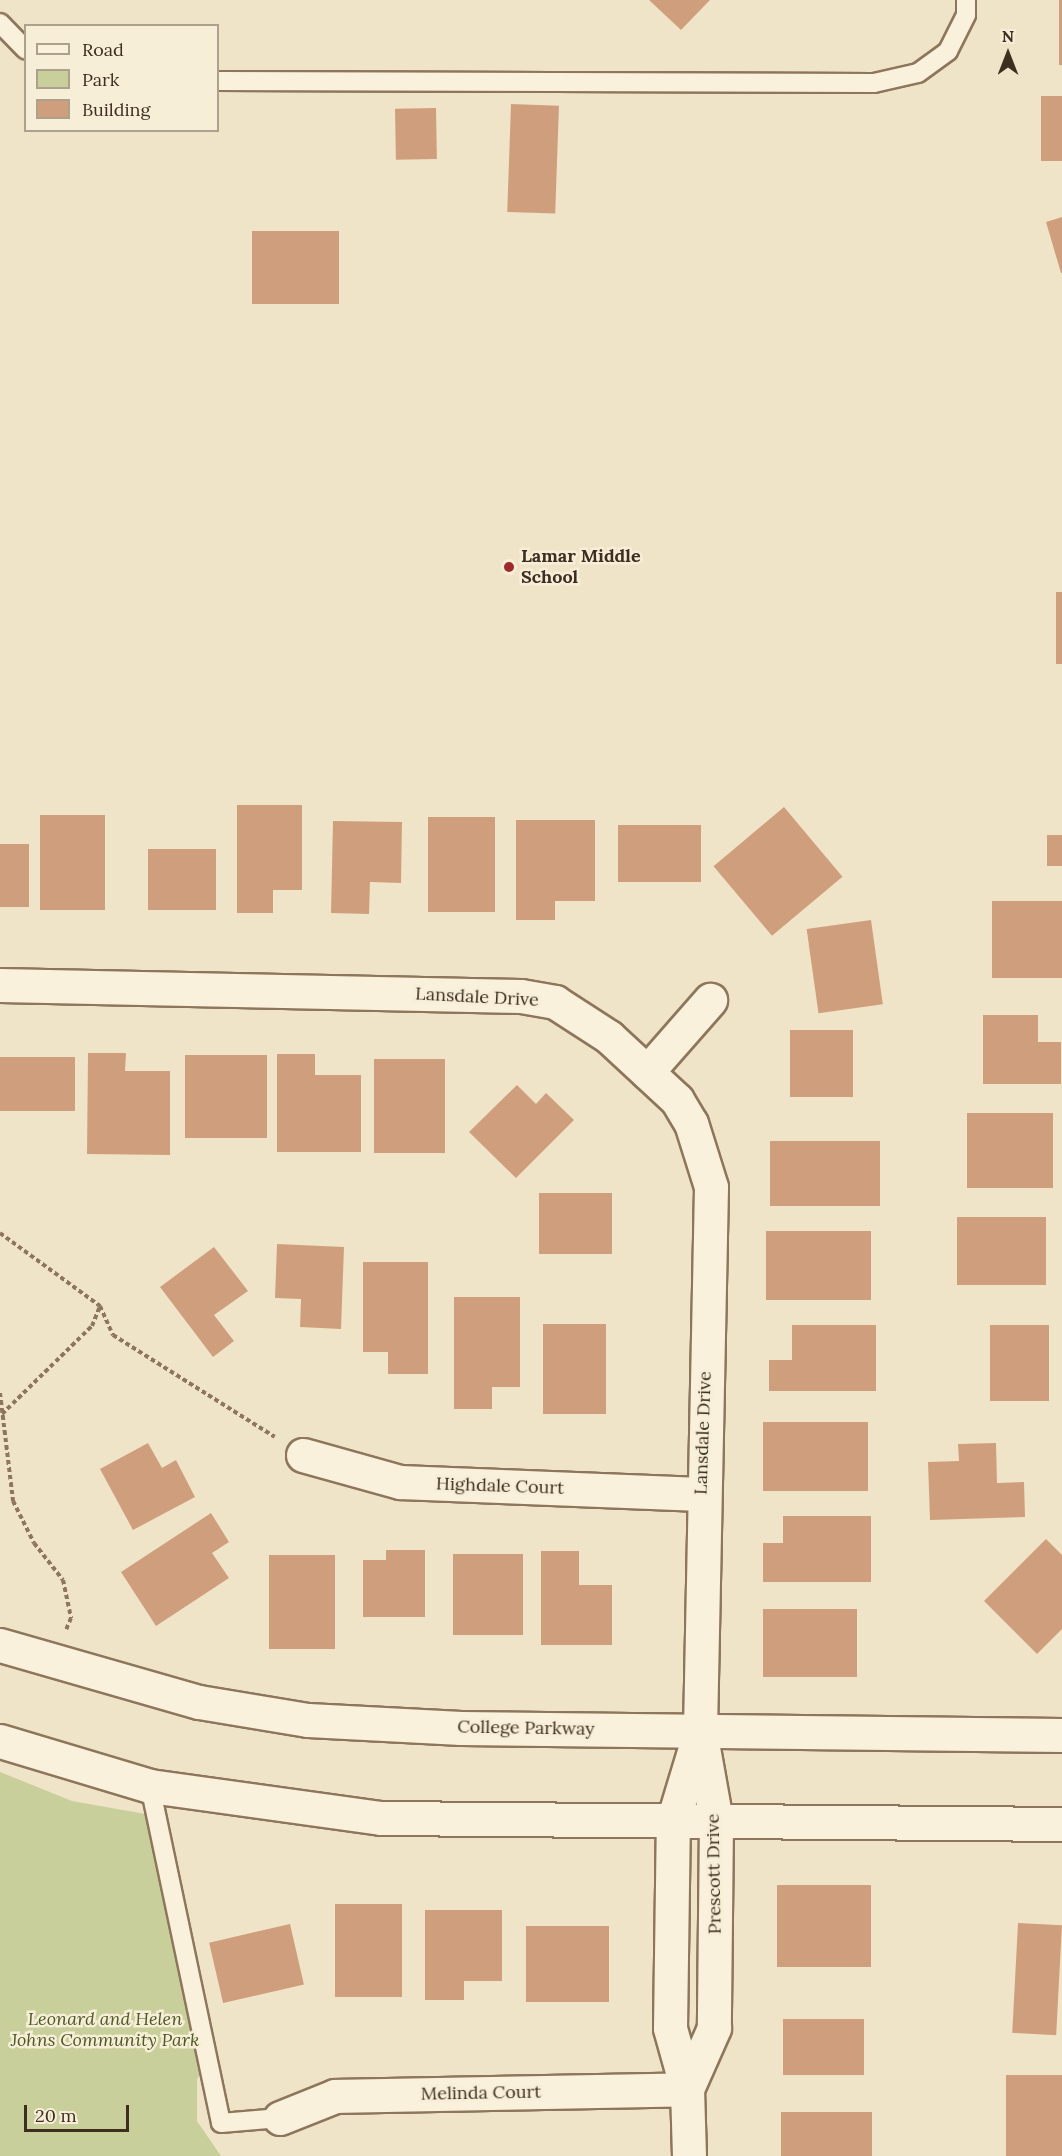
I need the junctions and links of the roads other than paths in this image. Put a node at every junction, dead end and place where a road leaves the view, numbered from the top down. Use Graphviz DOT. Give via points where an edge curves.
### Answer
graph roads {
  1 [pos="966,0"];
  2 [pos="0,23"];
  3 [pos="24,48"];
  4 [pos="219,81"];
  5 [pos="0,985"];
  6 [pos="710,1000"];
  7 [pos="647,1072"];
  8 [pos="303,1455"];
  9 [pos="701,1494"];
  10 [pos="0,1645"];
  11 [pos="700,1731"];
  12 [pos="1062,1735"];
  13 [pos="0,1741"];
  14 [pos="150,1786"];
  15 [pos="673,1821"];
  16 [pos="716,1821"];
  17 [pos="1062,1824"];
  18 [pos="687,2089"];
  19 [pos="280,2118"];
  20 [pos="689,2156"];
  1 -- 4 [label="lane" via="966,15 948,51 918,73 874,83"];
  2 -- 3 [label="lane"];
  5 -- 7 [label="street, Lansdale Drive" via="521,996 555,1002 580,1016"];
  6 -- 7 [label="street"];
  7 -- 9 [label="street, Lansdale Drive" via="692,1123 711,1187"];
  8 -- 9 [label="street, Highdale Court" via="400,1482"];
  9 -- 11 [label="street, Lansdale Drive"];
  10 -- 11 [label="street, College Parkway" via="199,1702 308,1720"];
  11 -- 12 [label="street, College Parkway"];
  11 -- 15 [label="street, Prescott Drive"];
  11 -- 16 [label="street, Prescott Drive"];
  13 -- 14 [label="street"];
  14 -- 15 [label="street" via="381,1818"];
  14 -- 19 [label="lane" via="221,2123"];
  15 -- 16 [label="street"];
  15 -- 18 [label="street, Prescott Drive" via="670,2028"];
  16 -- 17 [label="street"];
  16 -- 18 [label="street, Prescott Drive" via="714,2028"];
  18 -- 19 [label="street, Melinda Court" via="335,2096"];
  18 -- 20 [label="street, Prescott Drive"];
}
